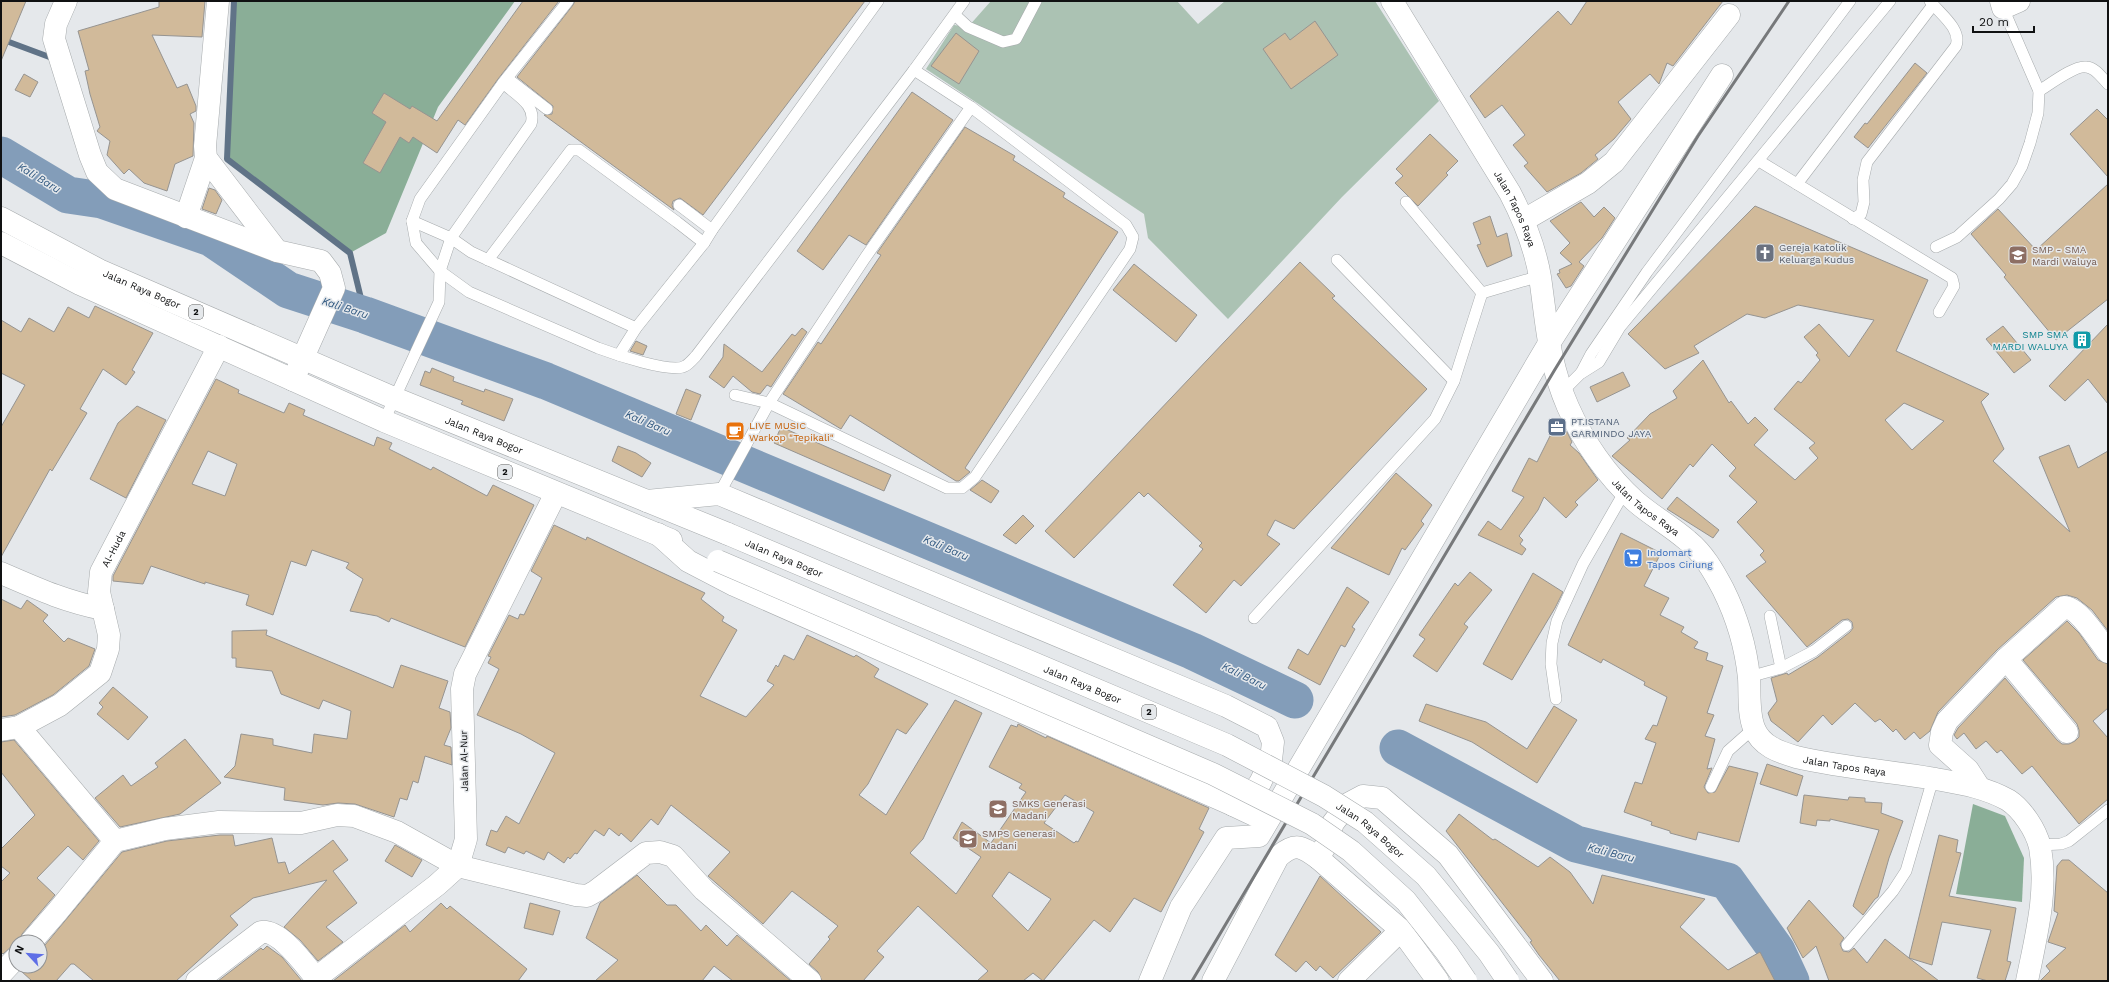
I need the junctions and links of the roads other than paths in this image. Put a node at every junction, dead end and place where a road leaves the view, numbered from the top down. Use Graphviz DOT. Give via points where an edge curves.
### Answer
graph roads {
  1 [pos="66,1"];
  2 [pos="218,1"];
  3 [pos="568,1"];
  4 [pos="878,1"];
  5 [pos="964,1"];
  6 [pos="1036,1"];
  7 [pos="1392,1"];
  8 [pos="1850,1"];
  9 [pos="1890,1"];
  10 [pos="1932,3"];
  11 [pos="2008,3"];
  12 [pos="955,15"];
  13 [pos="1729,15"];
  14 [pos="914,70"];
  15 [pos="1722,75"];
  16 [pos="505,80"];
  17 [pos="2108,84"];
  18 [pos="2039,91"];
  19 [pos="971,107"];
  20 [pos="547,109"];
  21 [pos="206,158"];
  22 [pos="1759,161"];
  23 [pos="1797,184"];
  24 [pos="1406,202"];
  25 [pos="679,205"];
  26 [pos="186,217"];
  27 [pos="1,218"];
  28 [pos="1854,218"];
  29 [pos="1524,220"];
  30 [pos="412,221"];
  31 [pos="712,230"];
  32 [pos="451,238"];
  33 [pos="704,243"];
  34 [pos="1,244"];
  35 [pos="1936,247"];
  36 [pos="277,251"];
  37 [pos="488,260"];
  38 [pos="1337,260"];
  39 [pos="440,271"];
  40 [pos="1540,276"];
  41 [pos="1482,293"];
  42 [pos="1939,312"];
  43 [pos="636,328"];
  44 [pos="1548,345"];
  45 [pos="218,346"];
  46 [pos="618,355"];
  47 [pos="302,358"];
  48 [pos="1580,374"];
  49 [pos="293,380"];
  50 [pos="1454,381"];
  51 [pos="1562,392"];
  52 [pos="735,395"];
  53 [pos="394,398"];
  54 [pos="769,403"];
  55 [pos="384,421"];
  56 [pos="593,479"];
  57 [pos="722,487"];
  58 [pos="1626,491"];
  59 [pos="556,493"];
  60 [pos="647,501"];
  61 [pos="581,503"];
  62 [pos="658,534"];
  63 [pos="1,573"];
  64 [pos="103,609"];
  65 [pos="1770,616"];
  66 [pos="1254,618"];
  67 [pos="1846,626"];
  68 [pos="2108,652"];
  69 [pos="2006,659"];
  70 [pos="1781,668"];
  71 [pos="1749,677"];
  72 [pos="1556,699"];
  73 [pos="10,728"];
  74 [pos="1754,728"];
  75 [pos="2067,732"];
  76 [pos="1935,779"];
  77 [pos="1711,787"];
  78 [pos="1979,787"];
  79 [pos="1233,805"];
  80 [pos="2108,810"];
  81 [pos="1267,821"];
  82 [pos="115,842"];
  83 [pos="2039,845"];
  84 [pos="1318,858"];
  85 [pos="458,866"];
  86 [pos="1401,930"];
  87 [pos="37,934"];
  88 [pos="1847,945"];
  89 [pos="8,967"];
  90 [pos="1,974"];
  91 [pos="316,979"];
  92 [pos="197,981"];
  93 [pos="810,981"];
  94 [pos="1150,981"];
  95 [pos="1213,981"];
  96 [pos="1348,981"];
  97 [pos="1438,981"];
  98 [pos="1466,981"];
  99 [pos="1508,981"];
  100 [pos="1542,981"];
  101 [pos="2027,981"];
  1 -- 26 [label="main road" via="56,24 54,39 97,172 115,189"];
  2 -- 21 [label="main road"];
  3 -- 16 [label="lane"];
  4 -- 31 [label="lane"];
  5 -- 12 [label="lane"];
  6 -- 12 [label="lane" via="1016,39 1003,42 968,27"];
  7 -- 29 [label="main road, Jalan Tapos Raya"];
  8 -- 48 [label="lane" via="1647,272"];
  9 -- 22 [label="lane"];
  10 -- 23 [label="lane"];
  10 -- 28 [label="lane" via="1957,32 1959,39 1867,162 1863,180 1864,202 1861,214"];
  11 -- 18 [label="lane"];
  12 -- 14 [label="lane"];
  13 -- 29 [label="main road" via="1614,162 1588,183"];
  14 -- 19 [label="lane"];
  14 -- 46 [label="lane" via="685,367 674,369"];
  15 -- 44 [label="main road"];
  16 -- 20 [label="lane"];
  16 -- 30 [label="lane" via="420,199"];
  16 -- 32 [label="lane" via="532,109 534,116 531,124"];
  17 -- 18 [label="lane" via="2087,66 2079,67"];
  18 -- 35 [label="lane" via="2038,113 2030,143 2012,184 1957,236"];
  19 -- 54 [label="lane" via="865,258"];
  19 -- 54 [label="lane" via="1126,225 1133,237 1130,249 979,471 962,488 947,488"];
  21 -- 26 [label="main road"];
  21 -- 36 [label="main road"];
  22 -- 23 [label="lane"];
  22 -- 48 [label="lane" via="1620,327 1600,362"];
  23 -- 28 [label="lane"];
  24 -- 41 [label="lane"];
  25 -- 31 [label="lane"];
  26 -- 36 [label="main road"];
  27 -- 47 [label="main road, Jalan Raya Bogor / 2" via="99,270"];
  28 -- 42 [label="lane" via="1952,278 1954,286"];
  29 -- 40 [label="main road, Jalan Tapos Raya"];
  30 -- 32 [label="lane"];
  30 -- 39 [label="lane" via="416,243"];
  31 -- 33 [label="lane"];
  32 -- 37 [label="lane"];
  32 -- 39 [label="lane"];
  33 -- 37 [label="lane" via="579,150 571,150"];
  33 -- 43 [label="lane"];
  34 -- 45 [label="main road, 2" via="80,284"];
  36 -- 47 [label="main road" via="321,261 330,273 334,288"];
  37 -- 43 [label="lane"];
  38 -- 50 [label="lane"];
  39 -- 46 [label="lane" via="469,292"];
  39 -- 53 [label="lane" via="438,306"];
  40 -- 41 [label="lane"];
  40 -- 44 [label="main road, Jalan Tapos Raya"];
  41 -- 50 [label="lane"];
  43 -- 46 [label="lane"];
  44 -- 51 [label="main road, Jalan Tapos Raya"];
  44 -- 81 [label="main road"];
  45 -- 49 [label="main road, 2"];
  45 -- 64 [label="main road, Al-Huda" via="101,572 99,592"];
  47 -- 49 [label="main road"];
  47 -- 53 [label="main road, Jalan Raya Bogor / 2"];
  48 -- 51 [label="lane"];
  49 -- 55 [label="main road, 2"];
  50 -- 66 [label="lane" via="1435,419"];
  51 -- 58 [label="main road, Jalan Tapos Raya" via="1577,425 1607,472"];
  52 -- 54 [label="lane"];
  53 -- 55 [label="lane"];
  53 -- 56 [label="main road, Jalan Raya Bogor / 2"];
  54 -- 57 [label="lane"];
  55 -- 59 [label="main road, 2"];
  56 -- 60 [label="main road, Jalan Raya Bogor / 2"];
  56 -- 61 [label="main road"];
  57 -- 60 [label="main road"];
  57 -- 79 [label="main road" via="1226,706 1267,727 1272,742 1271,760 1260,783 1247,799"];
  58 -- 71 [label="main road, Jalan Tapos Raya" via="1649,513 1690,542 1711,567 1724,591 1740,632"];
  58 -- 72 [label="lane" via="1583,564 1557,621 1551,664"];
  59 -- 61 [label="main road, 2"];
  59 -- 85 [label="main road, Jalan Al-Nur" via="465,674 462,689 466,839"];
  60 -- 99 [label="main road, Jalan Raya Bogor / 2, bridge" via="1227,745 1324,796 1365,822 1426,876 1489,953"];
  61 -- 62 [label="main road, 2"];
  62 -- 79 [label="main road" via="688,562 734,585"];
  62 -- 98 [label="main road, 2, bridge" via="1213,774 1312,824 1351,851 1406,901 1448,953"];
  63 -- 64 [label="main road" via="75,604"];
  64 -- 73 [label="main road, Al-Huda" via="109,635 108,650 100,673 60,705"];
  65 -- 70 [label="lane"];
  67 -- 70 [label="lane" via="1814,651"];
  68 -- 69 [label="main road" via="2079,615 2064,607"];
  69 -- 75 [label="main road"];
  69 -- 78 [label="main road" via="1947,721 1942,732 1940,745 1968,770"];
  70 -- 71 [label="lane"];
  71 -- 74 [label="main road, Jalan Tapos Raya"];
  73 -- 82 [label="main road"];
  74 -- 76 [label="main road, Jalan Tapos Raya" via="1773,750 1796,758"];
  74 -- 77 [label="lane" via="1728,751"];
  76 -- 78 [label="main road, Jalan Tapos Raya"];
  76 -- 88 [label="lane" via="1906,871 1893,891"];
  78 -- 83 [label="main road, Jalan Tapos Raya" via="2009,801 2019,809 2027,818"];
  79 -- 81 [label="main road"];
  80 -- 83 [label="lane" via="2069,841"];
  81 -- 94 [label="main road" via="1259,836 1226,838 1181,907"];
  82 -- 85 [label="main road" via="164,829 219,822 301,823 337,815 354,816 397,832"];
  82 -- 87 [label="main road"];
  83 -- 101 [label="main road, Jalan Tapos Raya" via="2043,880 2041,910 2037,942"];
  84 -- 86 [label="main road"];
  84 -- 95 [label="main road" via="1303,847 1289,848 1278,857"];
  84 -- 100 [label="main road" via="1326,845 1333,823 1348,804 1363,796 1382,798 1448,855"];
  85 -- 91 [label="main road"];
  85 -- 93 [label="main road" via="587,896 646,853 660,852 673,856 704,890"];
  86 -- 96 [label="main road"];
  86 -- 97 [label="main road"];
  89 -- 90 [label="main road"];
  91 -- 92 [label="main road" via="278,936 268,931 261,932"];
}
